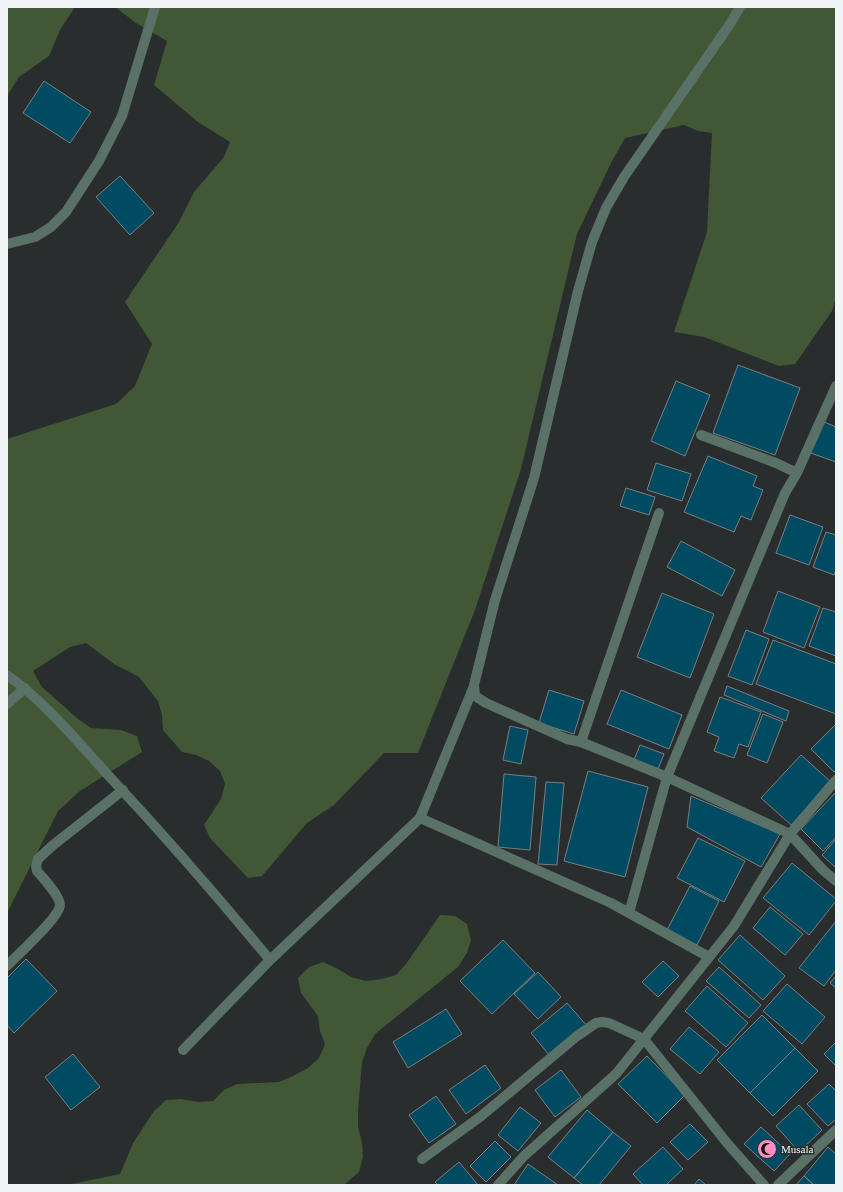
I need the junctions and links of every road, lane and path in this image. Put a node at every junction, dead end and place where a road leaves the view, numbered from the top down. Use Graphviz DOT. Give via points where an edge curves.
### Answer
graph roads {
  1 [pos="155,7"];
  2 [pos="740,7"];
  3 [pos="7,244"];
  4 [pos="836,386"];
  5 [pos="702,435"];
  6 [pos="797,473"];
  7 [pos="659,513"];
  8 [pos="7,675"];
  9 [pos="474,685"];
  10 [pos="25,688"];
  11 [pos="7,704"];
  12 [pos="580,742"];
  13 [pos="667,777"];
  14 [pos="836,780"];
  15 [pos="123,790"];
  16 [pos="420,818"];
  17 [pos="790,834"];
  18 [pos="836,881"];
  19 [pos="629,914"];
  20 [pos="709,957"];
  21 [pos="270,960"];
  22 [pos="7,966"];
  23 [pos="644,1039"];
  24 [pos="183,1050"];
  25 [pos="836,1130"];
  26 [pos="422,1159"];
  27 [pos="498,1185"];
  28 [pos="764,1185"];
  29 [pos="778,1185"];
  1 -- 3 [label="street" via="122,116 99,161 66,212 51,227 35,237"];
  2 -- 9 [label="street" via="624,177 606,208 592,242 534,478 495,600"];
  4 -- 6 [label="street"];
  5 -- 6 [label="street"];
  6 -- 13 [label="street" via="785,493"];
  7 -- 12 [label="street"];
  8 -- 10 [label="street"];
  9 -- 12 [label="street" via="475,696 486,703 566,739"];
  9 -- 16 [label="street"];
  10 -- 11 [label="street"];
  10 -- 15 [label="street" via="52,712"];
  12 -- 13 [label="street"];
  13 -- 17 [label="street"];
  13 -- 19 [label="street"];
  14 -- 17 [label="street"];
  15 -- 21 [label="street"];
  15 -- 22 [label="street" via="38,859 37,871 58,898 59,910 53,920"];
  16 -- 19 [label="street"];
  16 -- 21 [label="street"];
  17 -- 18 [label="street"];
  17 -- 20 [label="street" via="734,926"];
  19 -- 20 [label="street"];
  20 -- 23 [label="street"];
  21 -- 24 [label="street"];
  23 -- 26 [label="street" via="609,1023 596,1023 557,1052 480,1117"];
  23 -- 27 [label="street" via="616,1074 524,1156"];
  23 -- 28 [label="street"];
  25 -- 29 [label="street"];
}
